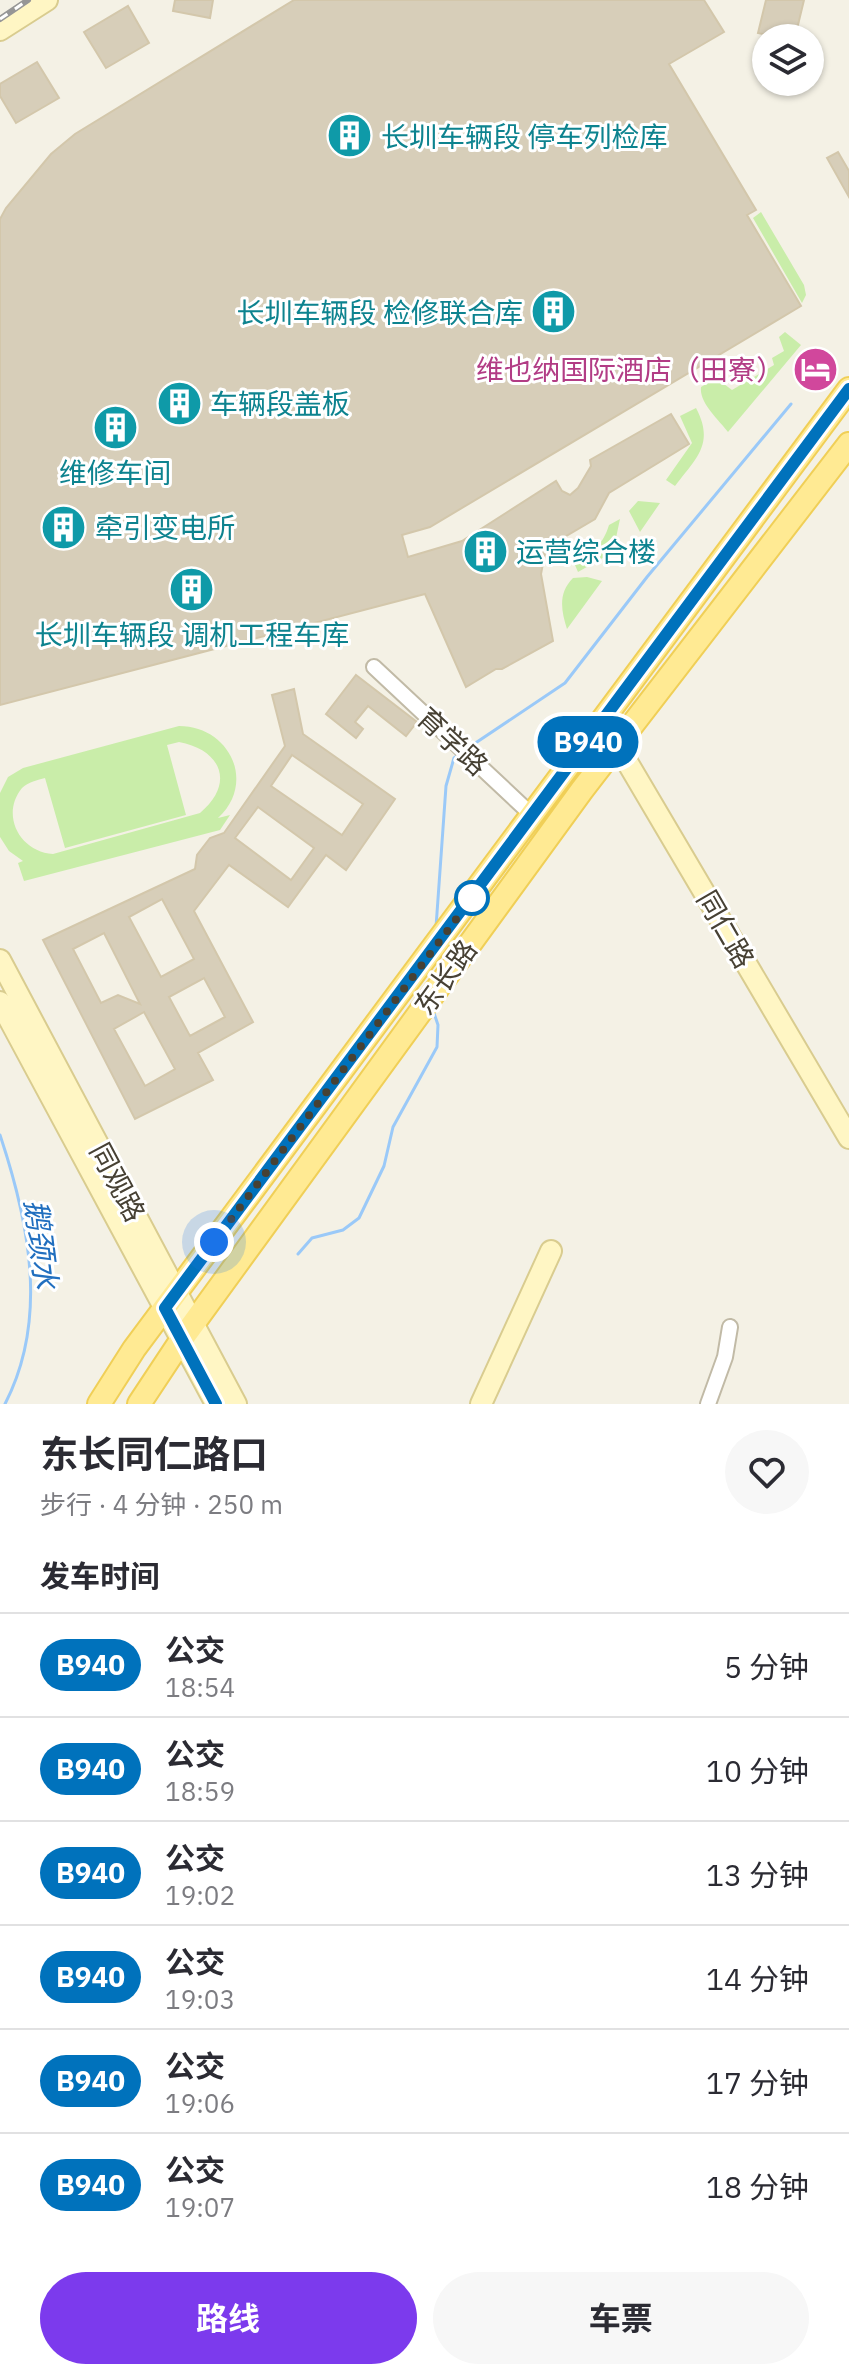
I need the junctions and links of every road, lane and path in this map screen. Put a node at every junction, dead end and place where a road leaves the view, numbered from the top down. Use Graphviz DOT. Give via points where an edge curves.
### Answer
graph roads {
  1 [pos="47,0"];
  2 [pos="0,30"];
  3 [pos="849,389"];
  4 [pos="849,444"];
  5 [pos="374,667"];
  6 [pos="608,715"];
  7 [pos="622,738"];
  8 [pos="533,816"];
  9 [pos="679,837"];
  10 [pos="0,960"];
  11 [pos="0,1002"];
  12 [pos="849,1113"];
  13 [pos="849,1138"];
  14 [pos="551,1251"];
  15 [pos="171,1300"];
  16 [pos="730,1327"];
  17 [pos="187,1331"];
  18 [pos="99,1404"];
  19 [pos="139,1404"];
  20 [pos="216,1404"];
  21 [pos="236,1404"];
  22 [pos="481,1404"];
  23 [pos="708,1404"];
  1 -- 2 [label="street"];
  3 -- 6 [label="main road, 东长路"];
  4 -- 7 [label="main road, 东长路"];
  5 -- 8 [label="street, 育学路"];
  6 -- 7 [label="street, 同仁路"];
  6 -- 8 [label="main road, 东长路"];
  7 -- 9 [label="street, 同仁路"];
  7 -- 17 [label="main road, 东长路"];
  8 -- 15 [label="main road, 东长路"];
  9 -- 12 [label="street, 同仁路"];
  9 -- 13 [label="street, 同仁路"];
  10 -- 15 [label="street, 同观路"];
  11 -- 15 [label="street, 同观路"];
  14 -- 22 [label="street"];
  15 -- 17 [label="street, 同观路"];
  15 -- 18 [label="main road, 东长路"];
  16 -- 23 [label="street"];
  17 -- 19 [label="main road, 东长路"];
  17 -- 20 [label="street, 同观路"];
  17 -- 21 [label="street, 同观路"];
}
